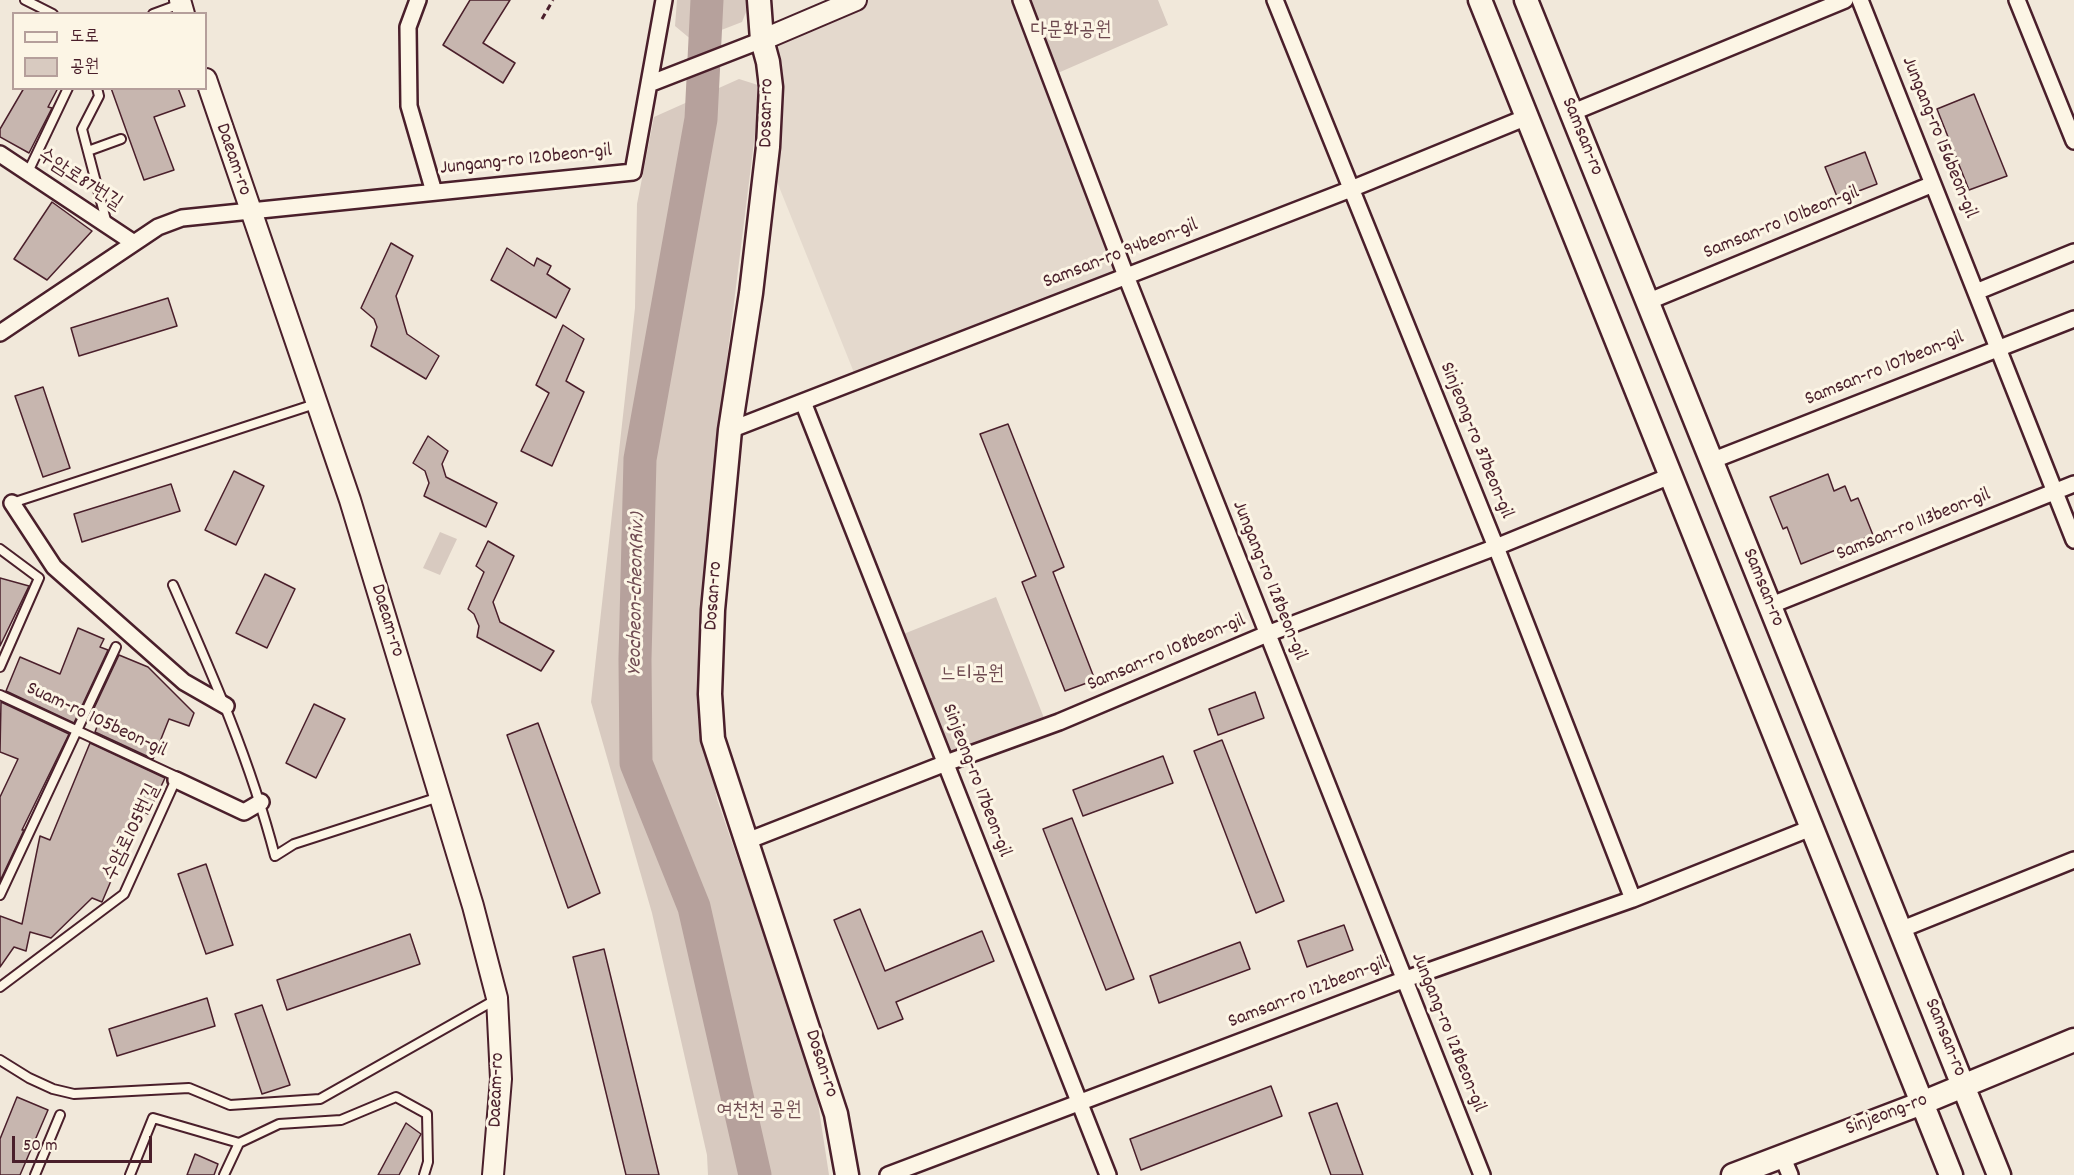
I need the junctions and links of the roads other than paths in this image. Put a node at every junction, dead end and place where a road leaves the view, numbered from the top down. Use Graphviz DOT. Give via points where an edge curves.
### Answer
graph roads {
  1 [pos="25,0"];
  2 [pos="418,0"];
  3 [pos="664,0"];
  4 [pos="759,0"];
  5 [pos="856,0"];
  6 [pos="1022,0"];
  7 [pos="1275,0"];
  8 [pos="1480,0"];
  9 [pos="1526,0"];
  10 [pos="1845,0"];
  11 [pos="1860,0"];
  12 [pos="2017,0"];
  13 [pos="182,6"];
  14 [pos="49,12"];
  15 [pos="160,12"];
  16 [pos="762,40"];
  17 [pos="207,82"];
  18 [pos="649,84"];
  19 [pos="67,90"];
  20 [pos="98,90"];
  21 [pos="1571,112"];
  22 [pos="1527,117"];
  23 [pos="122,139"];
  24 [pos="2074,141"];
  25 [pos="88,151"];
  26 [pos="0,154"];
  27 [pos="28,172"];
  28 [pos="1934,184"];
  29 [pos="1351,189"];
  30 [pos="434,192"];
  31 [pos="249,210"];
  32 [pos="108,225"];
  33 [pos="134,243"];
  34 [pos="2074,252"];
  35 [pos="1125,276"];
  36 [pos="1976,292"];
  37 [pos="1647,302"];
  38 [pos="2074,319"];
  39 [pos="0,333"];
  40 [pos="1998,348"];
  41 [pos="803,402"];
  42 [pos="316,404"];
  43 [pos="730,430"];
  44 [pos="1711,461"];
  45 [pos="1670,476"];
  46 [pos="2074,484"];
  47 [pos="2054,493"];
  48 [pos="12,503"];
  49 [pos="2074,540"];
  50 [pos="1496,547"];
  51 [pos="0,549"];
  52 [pos="173,585"];
  53 [pos="1770,606"];
  54 [pos="1267,634"];
  55 [pos="116,647"];
  56 [pos="0,667"];
  57 [pos="0,695"];
  58 [pos="226,706"];
  59 [pos="76,730"];
  60 [pos="946,763"];
  61 [pos="176,780"];
  62 [pos="440,797"];
  63 [pos="261,802"];
  64 [pos="1811,828"];
  65 [pos="747,841"];
  66 [pos="2074,860"];
  67 [pos="0,895"];
  68 [pos="1633,899"];
  69 [pos="1900,930"];
  70 [pos="1403,980"];
  71 [pos="0,987"];
  72 [pos="497,998"];
  73 [pos="2074,1040"];
  74 [pos="0,1060"];
  75 [pos="1963,1086"];
  76 [pos="1079,1103"];
  77 [pos="1922,1103"];
  78 [pos="60,1115"];
  79 [pos="239,1143"];
  80 [pos="1786,1166"];
  81 [pos="35,1175"];
  82 [pos="130,1175"];
  83 [pos="224,1175"];
  84 [pos="424,1175"];
  85 [pos="492,1175"];
  86 [pos="847,1175"];
  87 [pos="888,1175"];
  88 [pos="1108,1175"];
  89 [pos="1482,1175"];
  90 [pos="1733,1175"];
  91 [pos="1951,1175"];
  92 [pos="1998,1175"];
  1 -- 14 [label="lane"];
  2 -- 30 [label="street" via="408,27 409,106"];
  3 -- 18 [label="street, Jungang-ro 120beon-gil"];
  4 -- 16 [label="main road, Dosan-ro"];
  5 -- 16 [label="street"];
  6 -- 35 [label="street, Jungang-ro 128beon-gil"];
  7 -- 29 [label="street, Sinjeong-ro 37beon-gil"];
  8 -- 22 [label="main road"];
  9 -- 21 [label="main road, Samsan-ro"];
  10 -- 21 [label="street"];
  11 -- 28 [label="street, Jungang-ro 156beon-gil"];
  12 -- 24 [label="street"];
  13 -- 15 [label="lane"];
  16 -- 18 [label="street"];
  16 -- 43 [label="main road, Dosan-ro" via="771,87 768,147"];
  17 -- 31 [label="street, Daeam-ro"];
  18 -- 30 [label="street, Jungang-ro 120beon-gil" via="633,172"];
  19 -- 27 [label="lane"];
  20 -- 25 [label="lane" via="99,96 82,129"];
  21 -- 37 [label="main road, Samsan-ro"];
  22 -- 29 [label="street, Samsan-ro 94beon-gil"];
  22 -- 45 [label="main road"];
  23 -- 25 [label="lane"];
  25 -- 32 [label="lane"];
  26 -- 27 [label="street, 수암로87번길"];
  27 -- 32 [label="street, 수암로87번길"];
  28 -- 36 [label="street, Jungang-ro 156beon-gil"];
  28 -- 37 [label="street, Samsan-ro 101beon-gil"];
  29 -- 35 [label="street, Samsan-ro 94beon-gil"];
  29 -- 50 [label="street, Sinjeong-ro 37beon-gil"];
  30 -- 31 [label="street, Jungang-ro 120beon-gil"];
  31 -- 33 [label="street, Jungang-ro 120beon-gil" via="183,218 158,227"];
  31 -- 42 [label="street, Daeam-ro"];
  32 -- 33 [label="street, 수암로87번길"];
  33 -- 39 [label="street, Jungang-ro 120beon-gil"];
  34 -- 36 [label="street"];
  35 -- 41 [label="street, Samsan-ro 94beon-gil"];
  35 -- 54 [label="street, Jungang-ro 128beon-gil"];
  36 -- 40 [label="street, Jungang-ro 156beon-gil"];
  37 -- 44 [label="main road, Samsan-ro"];
  38 -- 40 [label="street, Samsan-ro 107beon-gil"];
  40 -- 44 [label="street, Samsan-ro 107beon-gil"];
  40 -- 47 [label="street, Jungang-ro 156beon-gil"];
  41 -- 43 [label="street, Samsan-ro 94beon-gil"];
  41 -- 60 [label="street, Sinjeong-ro 17beon-gil"];
  42 -- 48 [label="lane"];
  42 -- 62 [label="street, Daeam-ro" via="350,500"];
  43 -- 65 [label="main road, Dosan-ro" via="713,610 710,694 713,739"];
  44 -- 53 [label="main road, Samsan-ro"];
  45 -- 50 [label="street, Samsan-ro 108beon-gil"];
  45 -- 64 [label="main road"];
  46 -- 47 [label="street, Samsan-ro 113beon-gil"];
  47 -- 49 [label="street, Jungang-ro 156beon-gil"];
  47 -- 53 [label="street, Samsan-ro 113beon-gil"];
  48 -- 58 [label="street" via="54,567 184,682"];
  50 -- 54 [label="street, Samsan-ro 108beon-gil"];
  50 -- 68 [label="street, Sinjeong-ro 37beon-gil"];
  51 -- 56 [label="lane" via="39,578"];
  52 -- 58 [label="lane"];
  53 -- 69 [label="main road, Samsan-ro"];
  54 -- 60 [label="street, Samsan-ro 108beon-gil" via="1059,722"];
  54 -- 70 [label="street, Jungang-ro 128beon-gil"];
  55 -- 59 [label="lane"];
  57 -- 59 [label="lane, Suam-ro 105beon-gil"];
  58 -- 63 [label="lane"];
  59 -- 61 [label="lane, 수암로105번길" via="177,777"];
  59 -- 67 [label="lane"];
  60 -- 65 [label="street, Samsan-ro 108beon-gil"];
  60 -- 76 [label="street, Sinjeong-ro 17beon-gil"];
  61 -- 63 [label="street" via="244,812"];
  61 -- 71 [label="lane, 수암로105번길" via="123,894"];
  62 -- 63 [label="lane" via="294,844 275,856"];
  62 -- 72 [label="street, Daeam-ro"];
  64 -- 68 [label="street, Samsan-ro 122beon-gil"];
  64 -- 77 [label="main road"];
  65 -- 86 [label="main road, Dosan-ro" via="836,1114"];
  66 -- 69 [label="street"];
  68 -- 70 [label="street, Samsan-ro 122beon-gil"];
  69 -- 75 [label="main road, Samsan-ro"];
  70 -- 76 [label="street, Samsan-ro 122beon-gil"];
  70 -- 89 [label="street, Jungang-ro 128beon-gil"];
  72 -- 74 [label="lane" via="320,1099 231,1105 189,1088 74,1094 45,1085"];
  72 -- 85 [label="street, Daeam-ro" via="501,1079"];
  73 -- 75 [label="main road, Sinjeong-ro"];
  75 -- 77 [label="main road, Sinjeong-ro"];
  75 -- 92 [label="main road, Samsan-ro"];
  76 -- 87 [label="street, Samsan-ro 122beon-gil"];
  76 -- 88 [label="street, Sinjeong-ro 17beon-gil"];
  77 -- 80 [label="main road, Sinjeong-ro"];
  77 -- 91 [label="main road"];
  78 -- 81 [label="lane"];
  79 -- 82 [label="lane" via="153,1118"];
  79 -- 83 [label="lane"];
  79 -- 84 [label="lane" via="279,1124 341,1120 396,1097 427,1114 428,1162"];
  80 -- 90 [label="main road, Sinjeong-ro"];
}
